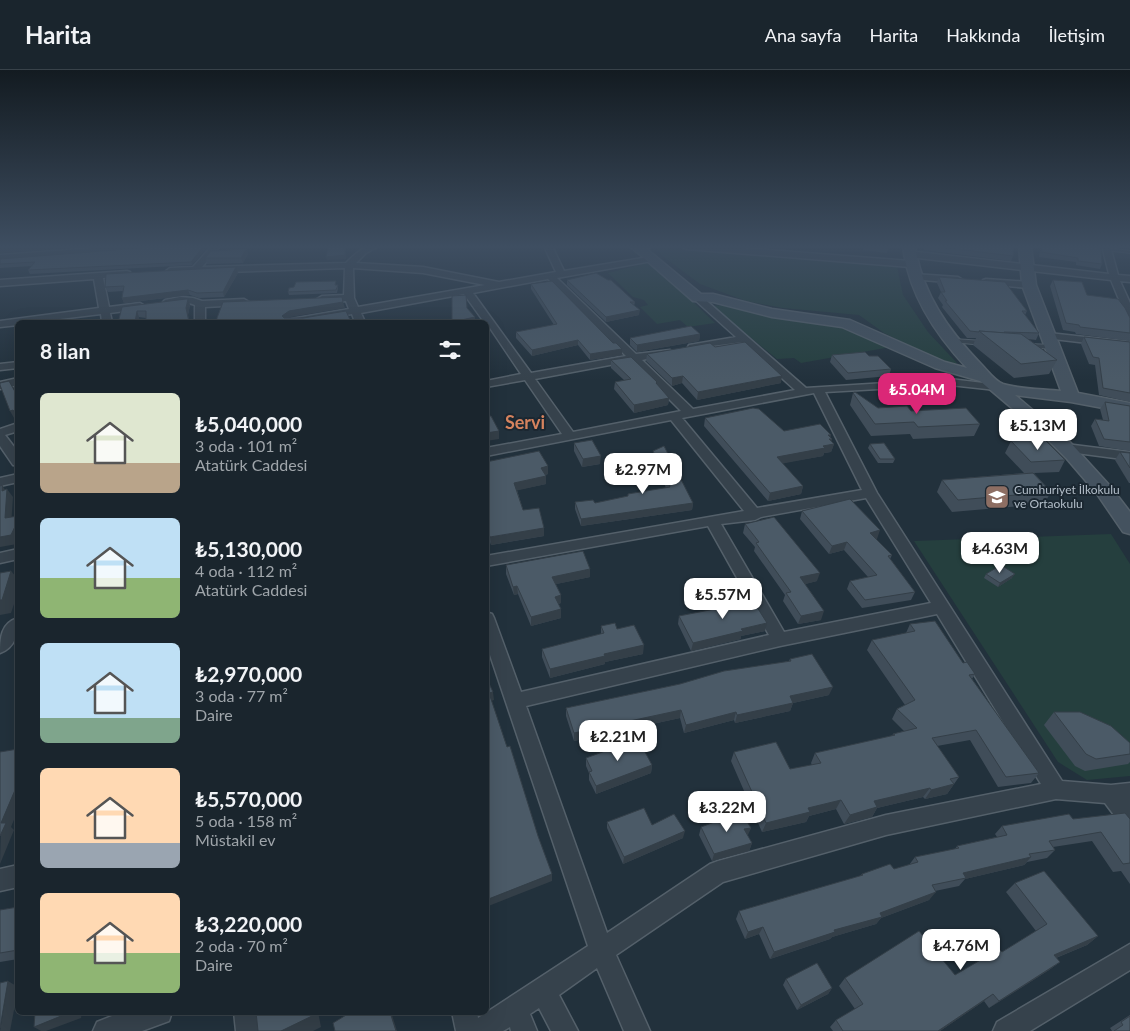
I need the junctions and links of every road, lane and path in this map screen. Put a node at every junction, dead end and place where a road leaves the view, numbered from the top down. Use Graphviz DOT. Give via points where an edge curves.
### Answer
graph roads {
  1 [pos="101,291"];
  2 [pos="349,291"];
  3 [pos="466,291"];
  4 [pos="571,291"];
  5 [pos="691,291"];
  6 [pos="921,291"];
  7 [pos="1032,291"];
  8 [pos="1120,291"];
  9 [pos="349,298"];
  10 [pos="698,298"];
  11 [pos="309,300"];
  12 [pos="250,302"];
  13 [pos="200,304"];
  14 [pos="106,311"];
  15 [pos="354,311"];
  16 [pos="1130,313"];
  17 [pos="33,320"];
  18 [pos="107,320"];
  19 [pos="200,320"];
  20 [pos="302,320"];
  21 [pos="359,320"];
  22 [pos="487,320"];
  23 [pos="15,322"];
  24 [pos="489,323"];
  25 [pos="0,324"];
  26 [pos="743,339"];
  27 [pos="1051,341"];
  28 [pos="954,342"];
  29 [pos="990,344"];
  30 [pos="1017,345"];
  31 [pos="1130,345"];
  32 [pos="634,357"];
  33 [pos="15,365"];
  34 [pos="0,367"];
  35 [pos="527,377"];
  36 [pos="15,382"];
  37 [pos="489,383"];
  38 [pos="991,383"];
  39 [pos="0,386"];
  40 [pos="810,390"];
  41 [pos="1071,397"];
  42 [pos="1130,408"];
  43 [pos="690,413"];
  44 [pos="674,416"];
  45 [pos="15,428"];
  46 [pos="0,433"];
  47 [pos="570,436"];
  48 [pos="0,437"];
  49 [pos="1066,448"];
  50 [pos="489,451"];
  51 [pos="1130,456"];
  52 [pos="15,458"];
  53 [pos="15,479"];
  54 [pos="0,482"];
  55 [pos="870,493"];
  56 [pos="755,514"];
  57 [pos="712,522"];
  58 [pos="1128,522"];
  59 [pos="15,555"];
  60 [pos="0,558"];
  61 [pos="489,560"];
  62 [pos="942,608"];
  63 [pos="489,627"];
  64 [pos="15,628"];
  65 [pos="780,639"];
  66 [pos="0,646"];
  67 [pos="515,701"];
  68 [pos="1056,790"];
  69 [pos="1120,793"];
  70 [pos="1130,820"];
  71 [pos="15,877"];
  72 [pos="0,880"];
  73 [pos="602,951"];
  74 [pos="1130,956"];
  75 [pos="543,991"];
  76 [pos="151,1015"];
  77 [pos="247,1015"];
  78 [pos="465,1015"];
  79 [pos="520,1020"];
  80 [pos="106,1031"];
  81 [pos="249,1031"];
  82 [pos="469,1031"];
  83 [pos="480,1031"];
  84 [pos="565,1031"];
  85 [pos="637,1031"];
  86 [pos="1006,1031"];
  1 -- 14 [label="street"];
  2 -- 9 [label="street"];
  3 -- 15 [label="street"];
  3 -- 22 [label="street"];
  4 -- 32 [label="street"];
  5 -- 10 [label="street"];
  6 -- 28 [label="street" via="925,302"];
  7 -- 27 [label="street"];
  8 -- 16 [label="street"];
  9 -- 11 [label="street"];
  9 -- 15 [label="street"];
  10 -- 26 [label="street"];
  10 -- 38 [label="street" via="713,298 772,313 856,326 940,365"];
  12 -- 13 [label="street"];
  13 -- 14 [label="street" via="182,300"];
  13 -- 19 [label="street"];
  14 -- 17 [label="street"];
  14 -- 18 [label="street"];
  15 -- 20 [label="street"];
  15 -- 21 [label="street"];
  23 -- 25 [label="street"];
  24 -- 35 [label="street"];
  26 -- 32 [label="street"];
  26 -- 40 [label="street"];
  27 -- 30 [label="lane"];
  27 -- 31 [label="street"];
  27 -- 41 [label="street"];
  28 -- 29 [label="lane"];
  28 -- 38 [label="street"];
  32 -- 35 [label="street"];
  32 -- 43 [label="street"];
  33 -- 34 [label="street"];
  35 -- 37 [label="street"];
  35 -- 47 [label="street"];
  36 -- 39 [label="street"];
  38 -- 40 [label="street" via="950,382"];
  38 -- 41 [label="street"];
  38 -- 49 [label="street"];
  40 -- 43 [label="street"];
  40 -- 55 [label="street"];
  41 -- 42 [label="street"];
  43 -- 44 [label="street"];
  44 -- 47 [label="street"];
  44 -- 56 [label="street"];
  45 -- 46 [label="street"];
  47 -- 50 [label="street"];
  48 -- 52 [label="street"];
  49 -- 51 [label="street"];
  49 -- 58 [label="street" via="1086,467"];
  53 -- 54 [label="street"];
  55 -- 56 [label="street"];
  55 -- 62 [label="street"];
  56 -- 57 [label="street"];
  57 -- 61 [label="street"];
  57 -- 65 [label="street"];
  59 -- 60 [label="street"];
  62 -- 65 [label="street"];
  62 -- 68 [label="street"];
  63 -- 67 [label="street"];
  64 -- 66 [label="street"];
  65 -- 67 [label="street"];
  67 -- 73 [label="street"];
  68 -- 69 [label="street"];
  68 -- 73 [label="street" via="886,825 718,872"];
  69 -- 70 [label="street"];
  71 -- 72 [label="street"];
  73 -- 75 [label="street"];
  73 -- 85 [label="street"];
  74 -- 86 [label="street"];
  75 -- 79 [label="street"];
  75 -- 84 [label="street"];
  76 -- 80 [label="street"];
  77 -- 81 [label="street"];
  78 -- 82 [label="street"];
  79 -- 83 [label="street"];
}
